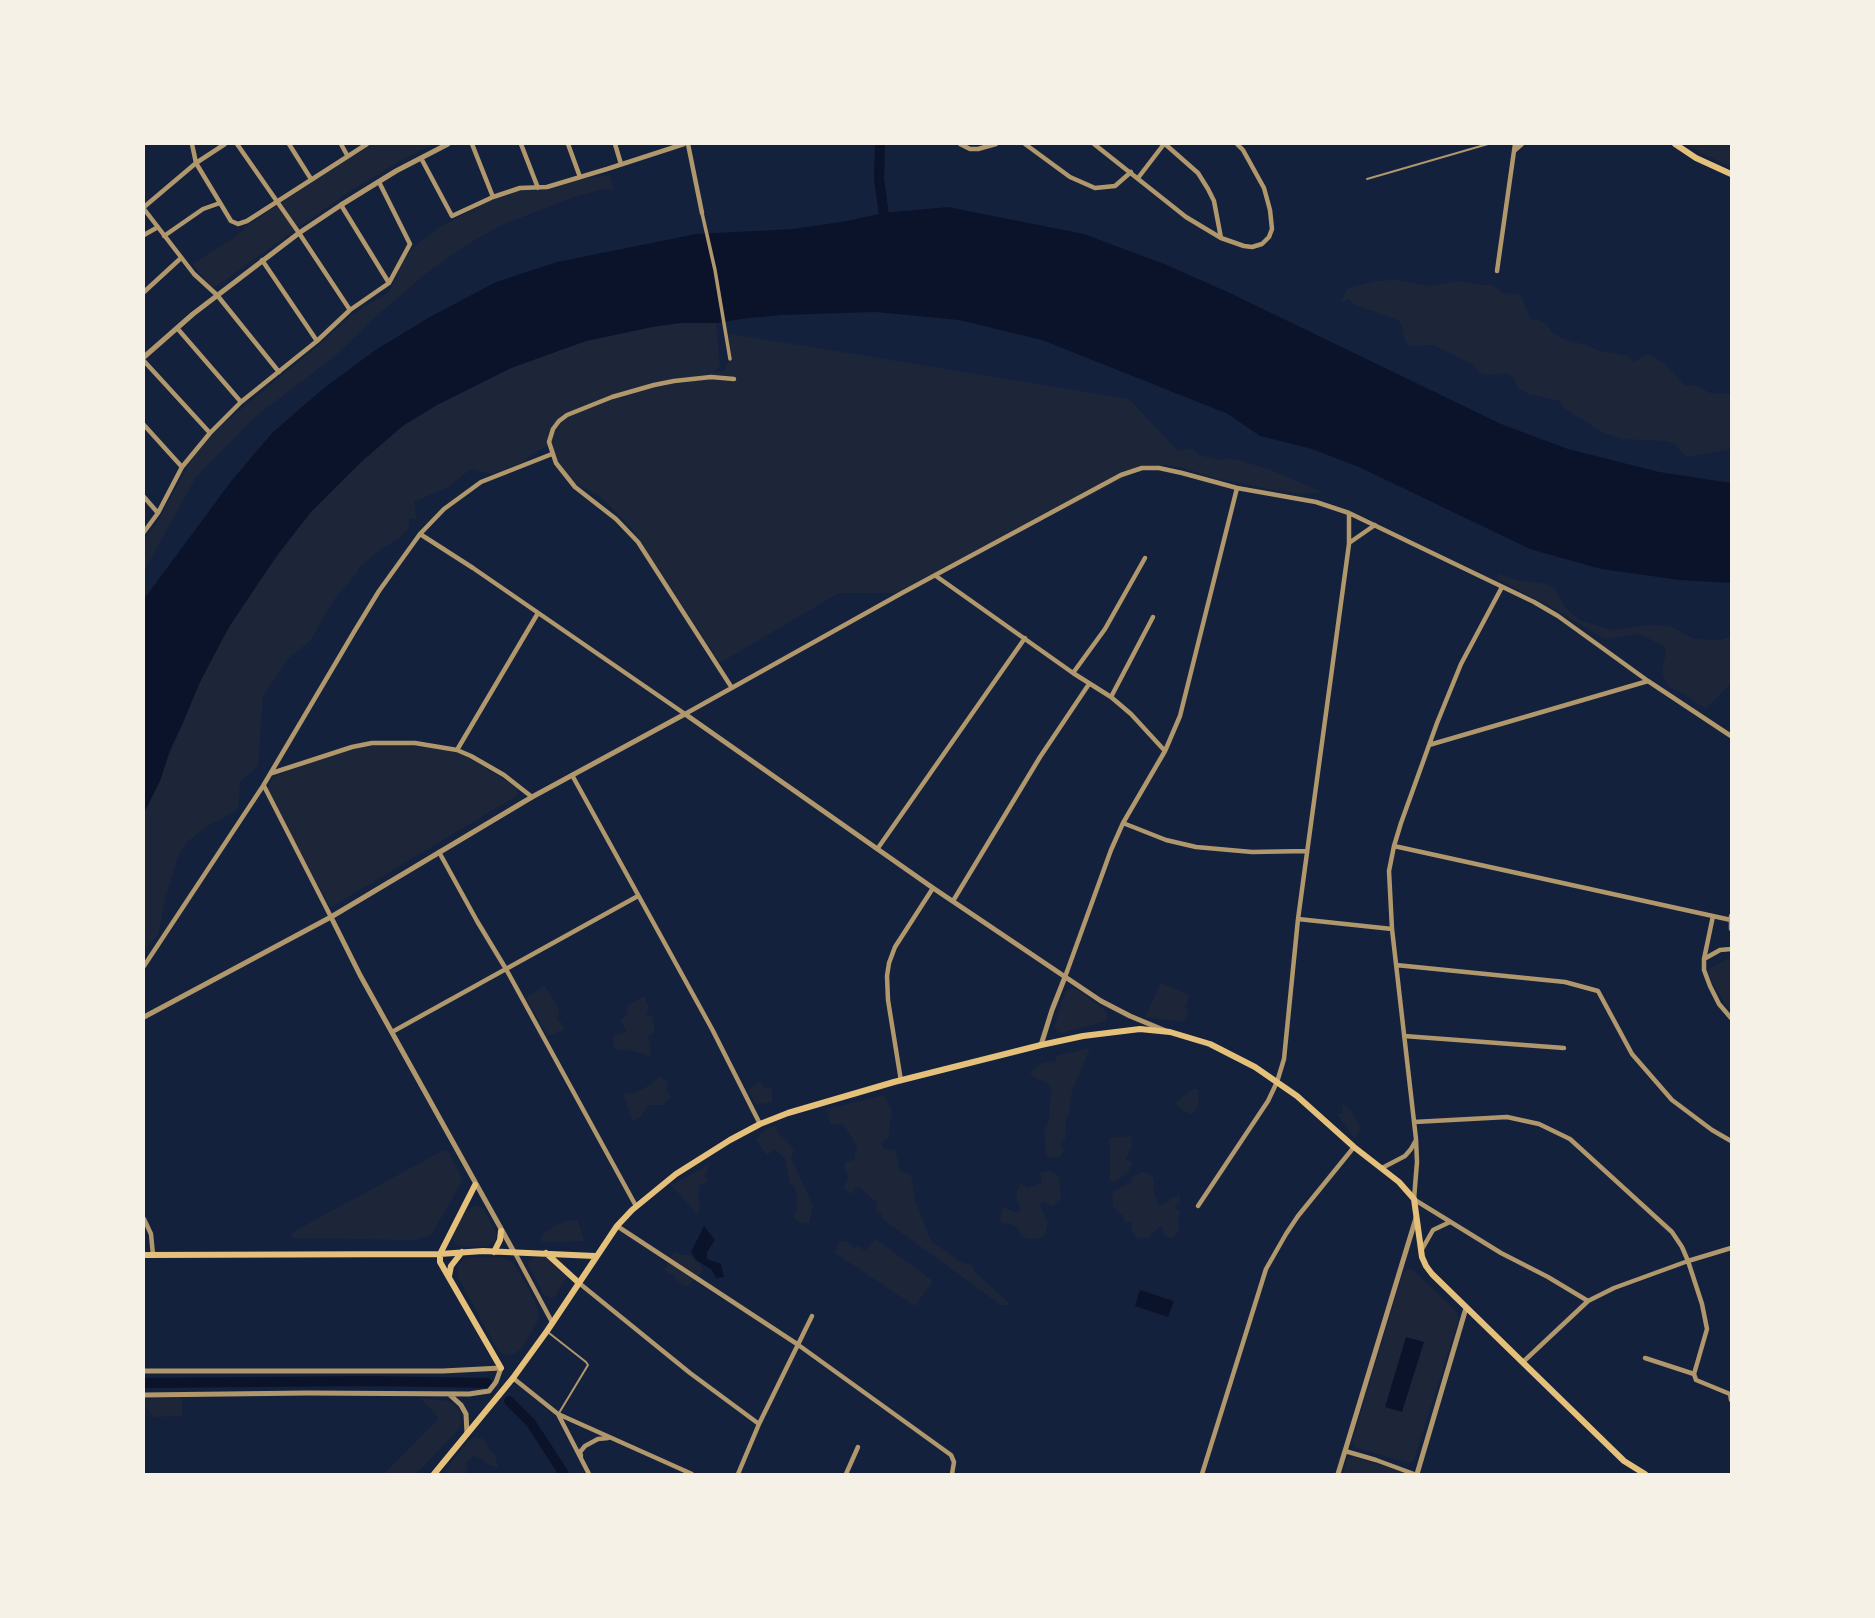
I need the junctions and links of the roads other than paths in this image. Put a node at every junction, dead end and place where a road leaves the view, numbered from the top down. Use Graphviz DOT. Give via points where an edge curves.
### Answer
graph roads {
  1 [pos="192,144"];
  2 [pos="225,144"];
  3 [pos="237,144"];
  4 [pos="289,144"];
  5 [pos="341,144"];
  6 [pos="368,144"];
  7 [pos="448,144"];
  8 [pos="472,144"];
  9 [pos="520,144"];
  10 [pos="568,144"];
  11 [pos="615,144"];
  12 [pos="686,144"];
  13 [pos="960,144"];
  14 [pos="996,144"];
  15 [pos="1026,144"];
  16 [pos="1094,144"];
  17 [pos="1165,144"];
  18 [pos="1237,144"];
  19 [pos="1488,144"];
  20 [pos="1515,144"];
  21 [pos="1522,144"];
  22 [pos="1675,144"];
  23 [pos="1514,152"];
  24 [pos="347,155"];
  25 [pos="420,157"];
  26 [pos="196,163"];
  27 [pos="621,164"];
  28 [pos="1131,173"];
  29 [pos="1731,174"];
  30 [pos="580,177"];
  31 [pos="1138,178"];
  32 [pos="311,179"];
  33 [pos="1367,179"];
  34 [pos="379,181"];
  35 [pos="538,188"];
  36 [pos="493,197"];
  37 [pos="278,201"];
  38 [pos="220,203"];
  39 [pos="341,205"];
  40 [pos="144,208"];
  41 [pos="702,213"];
  42 [pos="158,227"];
  43 [pos="299,233"];
  44 [pos="144,235"];
  45 [pos="164,236"];
  46 [pos="1222,239"];
  47 [pos="181,258"];
  48 [pos="262,260"];
  49 [pos="1497,271"];
  50 [pos="389,283"];
  51 [pos="144,292"];
  52 [pos="217,295"];
  53 [pos="350,310"];
  54 [pos="177,328"];
  55 [pos="317,341"];
  56 [pos="144,359"];
  57 [pos="730,359"];
  58 [pos="279,372"];
  59 [pos="734,379"];
  60 [pos="241,402"];
  61 [pos="144,425"];
  62 [pos="210,433"];
  63 [pos="552,454"];
  64 [pos="182,467"];
  65 [pos="1237,488"];
  66 [pos="144,497"];
  67 [pos="158,513"];
  68 [pos="1349,513"];
  69 [pos="1375,525"];
  70 [pos="144,532"];
  71 [pos="420,534"];
  72 [pos="1349,544"];
  73 [pos="1145,558"];
  74 [pos="936,576"];
  75 [pos="1502,587"];
  76 [pos="538,613"];
  77 [pos="1153,617"];
  78 [pos="1025,638"];
  79 [pos="1073,673"];
  80 [pos="1648,681"];
  81 [pos="1089,684"];
  82 [pos="732,688"];
  83 [pos="1111,697"];
  84 [pos="685,714"];
  85 [pos="1731,736"];
  86 [pos="1428,746"];
  87 [pos="457,750"];
  88 [pos="1165,751"];
  89 [pos="271,773"];
  90 [pos="572,775"];
  91 [pos="263,786"];
  92 [pos="532,797"];
  93 [pos="1123,823"];
  94 [pos="1394,846"];
  95 [pos="878,848"];
  96 [pos="439,851"];
  97 [pos="1307,851"];
  98 [pos="933,888"];
  99 [pos="639,896"];
  100 [pos="953,901"];
  101 [pos="1713,916"];
  102 [pos="331,917"];
  103 [pos="1731,918"];
  104 [pos="1298,919"];
  105 [pos="1392,929"];
  106 [pos="1731,929"];
  107 [pos="1731,948"];
  108 [pos="1704,959"];
  109 [pos="1396,965"];
  110 [pos="144,966"];
  111 [pos="506,970"];
  112 [pos="1065,976"];
  113 [pos="144,1017"];
  114 [pos="1731,1018"];
  115 [pos="392,1032"];
  116 [pos="1170,1032"];
  117 [pos="1404,1036"];
  118 [pos="1041,1045"];
  119 [pos="1563,1048"];
  120 [pos="901,1081"];
  121 [pos="1277,1082"];
  122 [pos="1415,1122"];
  123 [pos="760,1124"];
  124 [pos="1416,1139"];
  125 [pos="1731,1140"];
  126 [pos="1354,1147"];
  127 [pos="1382,1168"];
  128 [pos="475,1185"];
  129 [pos="1414,1200"];
  130 [pos="636,1206"];
  131 [pos="1198,1206"];
  132 [pos="1417,1214"];
  133 [pos="144,1219"];
  134 [pos="1451,1222"];
  135 [pos="617,1226"];
  136 [pos="501,1231"];
  137 [pos="1731,1249"];
  138 [pos="462,1252"];
  139 [pos="494,1252"];
  140 [pos="514,1252"];
  141 [pos="1421,1252"];
  142 [pos="546,1253"];
  143 [pos="440,1254"];
  144 [pos="144,1255"];
  145 [pos="153,1255"];
  146 [pos="595,1256"];
  147 [pos="1688,1261"];
  148 [pos="449,1276"];
  149 [pos="579,1283"];
  150 [pos="1588,1301"];
  151 [pos="1466,1308"];
  152 [pos="812,1316"];
  153 [pos="553,1323"];
  154 [pos="547,1331"];
  155 [pos="797,1344"];
  156 [pos="1645,1359"];
  157 [pos="1523,1362"];
  158 [pos="501,1368"];
  159 [pos="489,1370"];
  160 [pos="144,1371"];
  161 [pos="1694,1374"];
  162 [pos="513,1378"];
  163 [pos="493,1386"];
  164 [pos="1731,1394"];
  165 [pos="144,1395"];
  166 [pos="450,1395"];
  167 [pos="558,1413"];
  168 [pos="759,1424"];
  169 [pos="467,1436"];
  170 [pos="608,1438"];
  171 [pos="858,1447"];
  172 [pos="1345,1451"];
  173 [pos="583,1464"];
  174 [pos="434,1475"];
  175 [pos="589,1475"];
  176 [pos="692,1475"];
  177 [pos="738,1475"];
  178 [pos="846,1475"];
  179 [pos="952,1475"];
  180 [pos="1202,1475"];
  181 [pos="1338,1475"];
  182 [pos="1415,1475"];
  183 [pos="1645,1475"];
  1 -- 26 [label="street"];
  2 -- 26 [label="street"];
  3 -- 37 [label="street"];
  4 -- 32 [label="street"];
  5 -- 24 [label="street"];
  6 -- 24 [label="street"];
  7 -- 25 [label="street"];
  8 -- 36 [label="street"];
  9 -- 35 [label="street"];
  10 -- 30 [label="street"];
  11 -- 27 [label="street"];
  12 -- 27 [label="street"];
  12 -- 41 [label="street"];
  13 -- 14 [label="street" via="978,149"];
  15 -- 28 [label="street" via="1070,177 1096,188 1115,186"];
  16 -- 28 [label="street"];
  17 -- 31 [label="street"];
  17 -- 46 [label="street" via="1198,173 1208,189"];
  18 -- 46 [label="street" via="1264,188 1272,229 1262,244 1252,247"];
  19 -- 33 [label="lane"];
  20 -- 23 [label="street"];
  21 -- 23 [label="street"];
  22 -- 29 [label="main road"];
  23 -- 49 [label="street"];
  24 -- 32 [label="street"];
  25 -- 34 [label="street"];
  25 -- 36 [label="street" via="452,216"];
  26 -- 38 [label="street"];
  26 -- 40 [label="street"];
  27 -- 30 [label="street"];
  28 -- 31 [label="street"];
  30 -- 35 [label="street"];
  31 -- 46 [label="street"];
  32 -- 37 [label="street"];
  34 -- 39 [label="street"];
  34 -- 50 [label="street" via="410,244"];
  35 -- 36 [label="street" via="520,188"];
  37 -- 38 [label="street" via="239,224"];
  37 -- 43 [label="street"];
  38 -- 45 [label="street"];
  39 -- 43 [label="street"];
  39 -- 50 [label="street"];
  40 -- 42 [label="street"];
  41 -- 57 [label="street"];
  42 -- 44 [label="street"];
  42 -- 45 [label="street"];
  43 -- 48 [label="street"];
  43 -- 53 [label="street"];
  45 -- 47 [label="street"];
  47 -- 51 [label="street"];
  47 -- 52 [label="street"];
  48 -- 52 [label="street"];
  48 -- 55 [label="street"];
  50 -- 53 [label="street"];
  52 -- 54 [label="street"];
  52 -- 58 [label="street"];
  53 -- 55 [label="street"];
  54 -- 56 [label="street"];
  54 -- 60 [label="street"];
  55 -- 58 [label="street"];
  56 -- 62 [label="street"];
  58 -- 60 [label="street"];
  59 -- 63 [label="street" via="654,384 578,411 552,429"];
  60 -- 62 [label="street"];
  61 -- 64 [label="street"];
  62 -- 64 [label="street"];
  63 -- 71 [label="street" via="481,482"];
  63 -- 82 [label="street" via="575,487 638,542"];
  64 -- 67 [label="street"];
  65 -- 68 [label="street"];
  65 -- 74 [label="street" via="1142,468 1121,475"];
  65 -- 88 [label="street" via="1180,716"];
  66 -- 67 [label="street"];
  67 -- 70 [label="street"];
  68 -- 69 [label="street"];
  68 -- 72 [label="street"];
  69 -- 72 [label="street"];
  69 -- 75 [label="street"];
  71 -- 76 [label="street"];
  71 -- 89 [label="street" via="366,612"];
  72 -- 97 [label="street"];
  73 -- 79 [label="street" via="1105,629"];
  74 -- 78 [label="street"];
  74 -- 82 [label="street"];
  75 -- 80 [label="street" via="1558,616"];
  75 -- 86 [label="street" via="1461,664"];
  76 -- 84 [label="street"];
  76 -- 87 [label="street"];
  77 -- 83 [label="street"];
  78 -- 79 [label="street"];
  78 -- 95 [label="street"];
  79 -- 81 [label="street"];
  80 -- 85 [label="street"];
  80 -- 86 [label="street"];
  81 -- 83 [label="street"];
  81 -- 100 [label="street"];
  82 -- 84 [label="street"];
  83 -- 88 [label="street"];
  84 -- 90 [label="street"];
  84 -- 95 [label="street"];
  86 -- 94 [label="street"];
  87 -- 89 [label="street" via="415,743 372,743"];
  87 -- 92 [label="street" via="504,775"];
  88 -- 93 [label="street"];
  89 -- 91 [label="street"];
  90 -- 92 [label="street"];
  90 -- 99 [label="street"];
  91 -- 102 [label="street"];
  91 -- 110 [label="street"];
  92 -- 96 [label="street"];
  93 -- 97 [label="street" via="1196,847"];
  93 -- 112 [label="street"];
  94 -- 101 [label="street"];
  94 -- 105 [label="street" via="1389,871"];
  95 -- 98 [label="street"];
  96 -- 102 [label="street"];
  96 -- 111 [label="street"];
  97 -- 104 [label="street"];
  98 -- 100 [label="street"];
  98 -- 120 [label="street" via="889,963 888,1000"];
  99 -- 111 [label="street"];
  99 -- 123 [label="street"];
  100 -- 112 [label="street"];
  101 -- 103 [label="street"];
  101 -- 108 [label="street"];
  102 -- 113 [label="street"];
  102 -- 115 [label="street"];
  103 -- 106 [label="street"];
  104 -- 105 [label="street"];
  104 -- 121 [label="street" via="1285,1048"];
  105 -- 109 [label="street"];
  107 -- 108 [label="street"];
  108 -- 114 [label="street" via="1710,986"];
  109 -- 117 [label="street"];
  109 -- 125 [label="street" via="1564,982 1598,991 1632,1054 1671,1100"];
  111 -- 115 [label="street"];
  111 -- 130 [label="street"];
  112 -- 116 [label="street" via="1101,1001"];
  112 -- 118 [label="street"];
  115 -- 128 [label="street"];
  116 -- 118 [label="main road" via="1120,1030"];
  116 -- 121 [label="main road" via="1219,1048"];
  117 -- 119 [label="street"];
  117 -- 122 [label="street"];
  118 -- 120 [label="main road"];
  120 -- 123 [label="main road"];
  121 -- 126 [label="main road"];
  121 -- 131 [label="street"];
  122 -- 124 [label="street"];
  122 -- 147 [label="street" via="1507,1117 1539,1124 1570,1139 1672,1232"];
  123 -- 130 [label="main road" via="676,1174"];
  124 -- 127 [label="street" via="1405,1156"];
  124 -- 129 [label="street"];
  126 -- 127 [label="main road"];
  126 -- 180 [label="street" via="1298,1216 1266,1269"];
  127 -- 129 [label="main road"];
  128 -- 136 [label="street"];
  128 -- 143 [label="main road"];
  129 -- 132 [label="main road"];
  129 -- 134 [label="street"];
  130 -- 135 [label="main road"];
  132 -- 141 [label="main road"];
  132 -- 172 [label="street"];
  133 -- 145 [label="street"];
  134 -- 141 [label="street" via="1433,1230"];
  134 -- 150 [label="street"];
  135 -- 146 [label="main road"];
  135 -- 155 [label="street"];
  136 -- 139 [label="main road"];
  136 -- 140 [label="street"];
  137 -- 147 [label="street"];
  138 -- 139 [label="main road"];
  138 -- 143 [label="main road"];
  138 -- 148 [label="main road"];
  139 -- 140 [label="main road"];
  140 -- 142 [label="main road"];
  140 -- 153 [label="street"];
  141 -- 151 [label="main road" via="1426,1266"];
  142 -- 146 [label="main road"];
  142 -- 149 [label="main road"];
  143 -- 145 [label="main road"];
  143 -- 148 [label="main road"];
  144 -- 145 [label="main road"];
  146 -- 149 [label="main road"];
  147 -- 150 [label="street"];
  147 -- 161 [label="street" via="1707,1329"];
  148 -- 158 [label="main road"];
  149 -- 153 [label="main road"];
  149 -- 168 [label="street"];
  150 -- 157 [label="street"];
  151 -- 157 [label="main road"];
  151 -- 182 [label="street"];
  152 -- 155 [label="street"];
  153 -- 154 [label="main road"];
  154 -- 162 [label="main road"];
  154 -- 167 [label="lane" via="588,1365"];
  155 -- 168 [label="street"];
  155 -- 179 [label="street" via="951,1455"];
  156 -- 161 [label="street"];
  157 -- 183 [label="main road" via="1624,1461"];
  158 -- 159 [label="street"];
  158 -- 162 [label="street"];
  158 -- 163 [label="street"];
  159 -- 160 [label="street"];
  159 -- 163 [label="street"];
  161 -- 164 [label="street" via="1698,1381"];
  162 -- 167 [label="street"];
  162 -- 169 [label="main road"];
  163 -- 166 [label="street" via="482,1393"];
  165 -- 166 [label="street"];
  166 -- 169 [label="street" via="466,1414"];
  167 -- 170 [label="street"];
  167 -- 173 [label="street"];
  168 -- 177 [label="street"];
  169 -- 174 [label="main road"];
  170 -- 173 [label="street" via="584,1446 580,1451"];
  170 -- 176 [label="street"];
  171 -- 178 [label="street"];
  172 -- 181 [label="street"];
  172 -- 182 [label="street"];
  173 -- 175 [label="street"];
}
